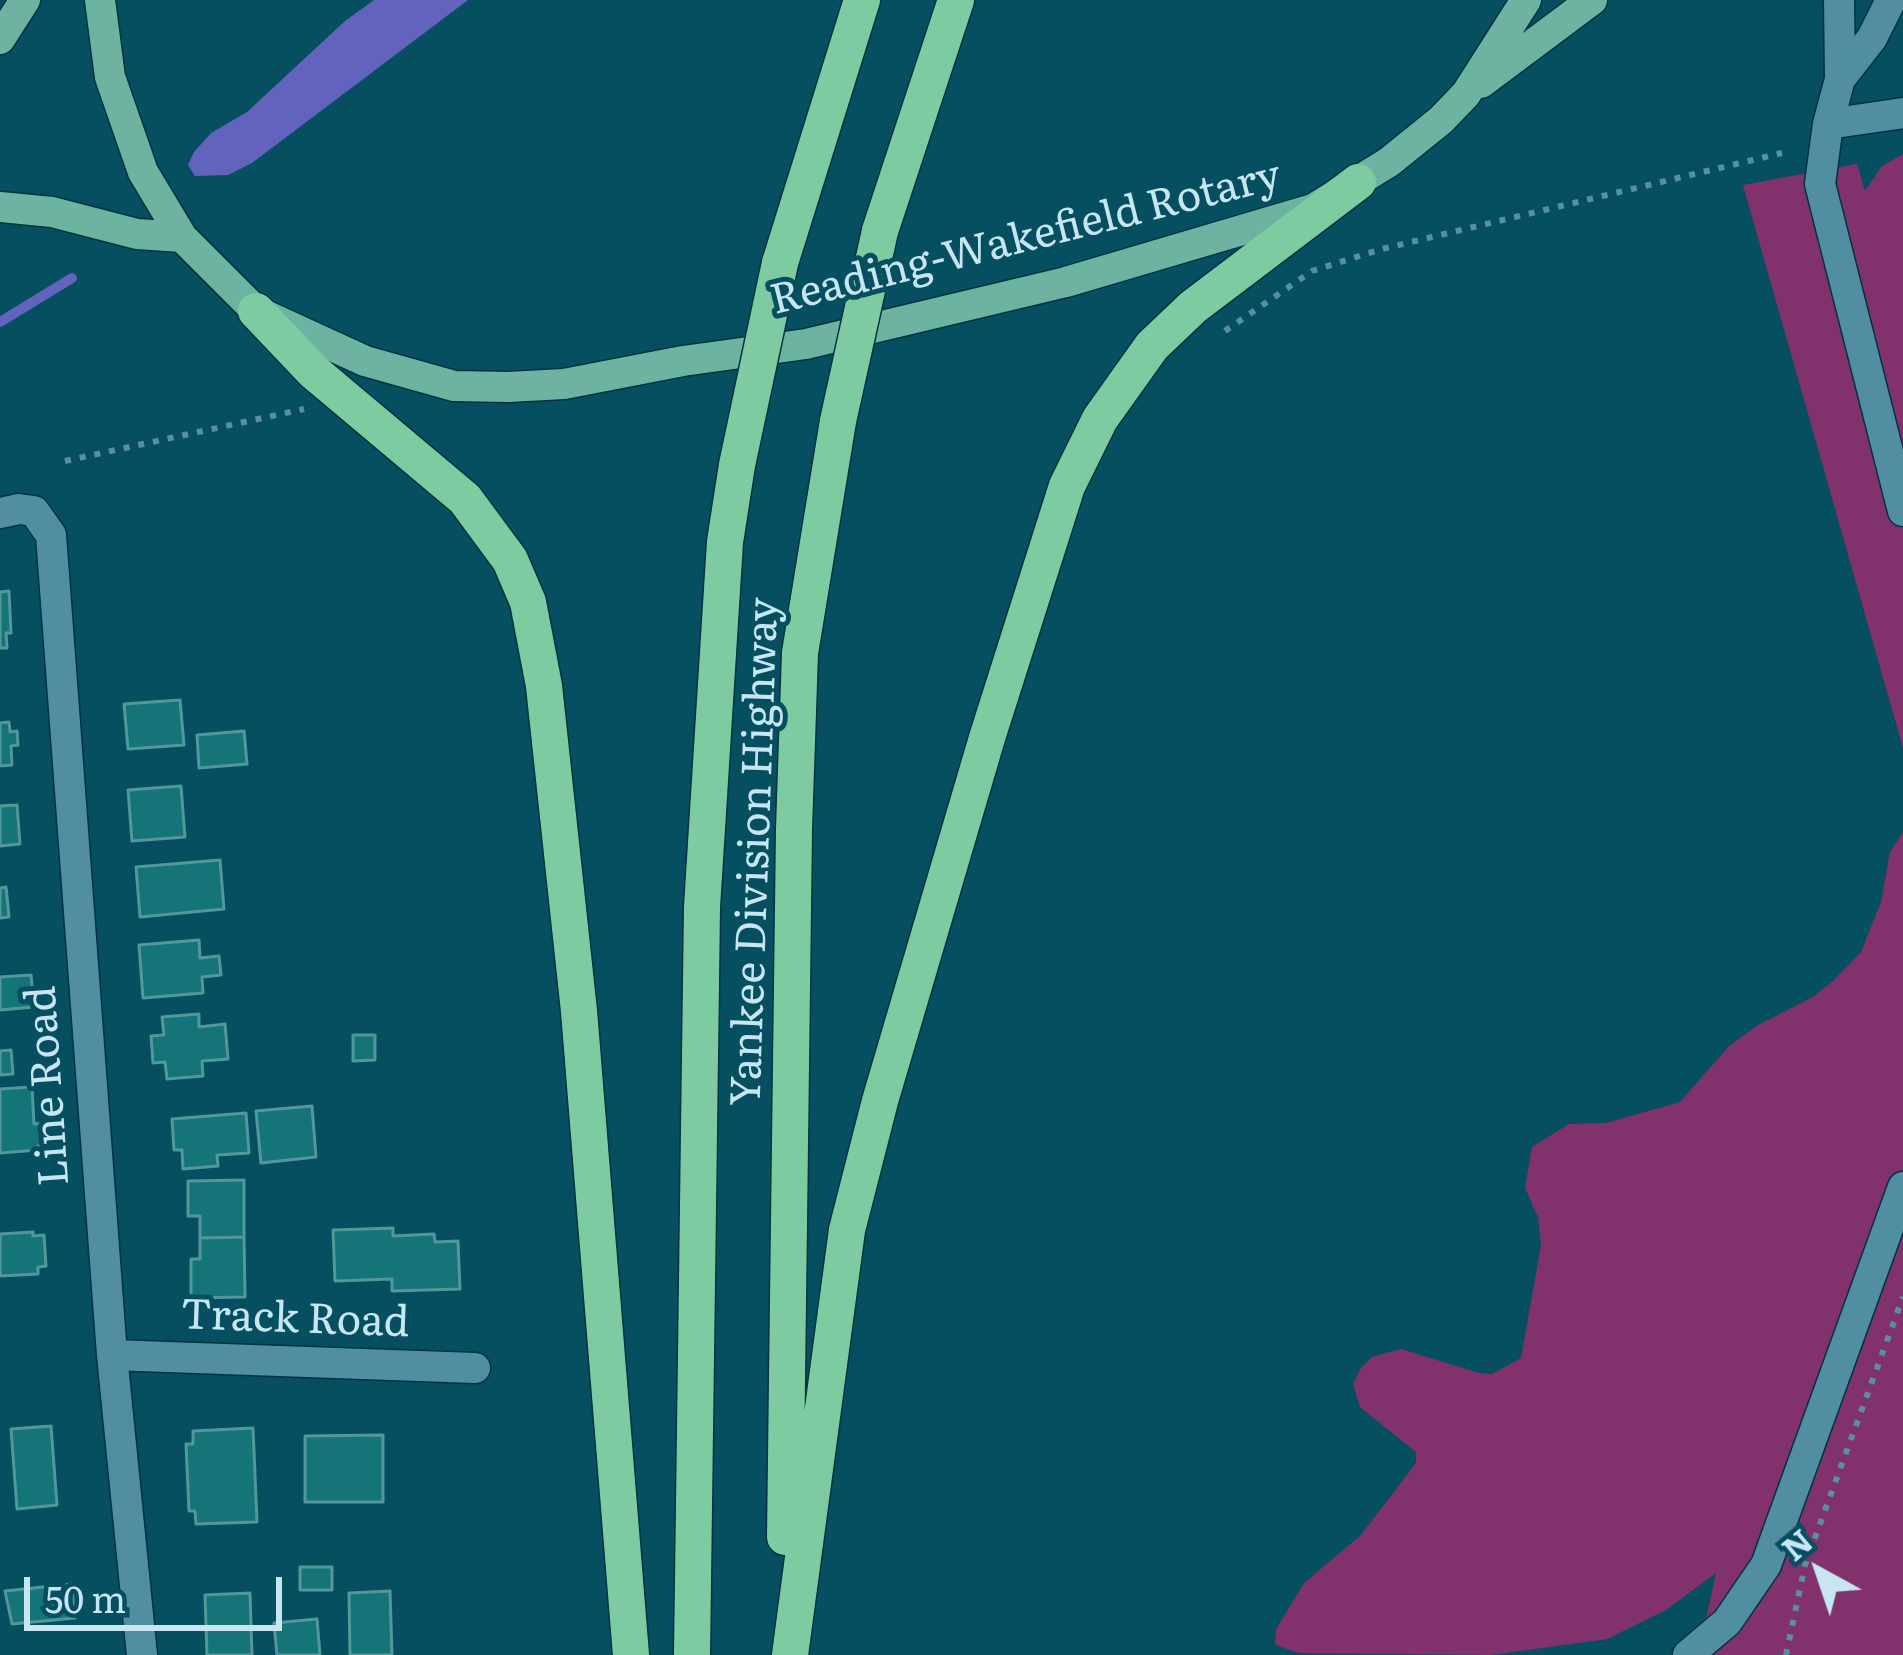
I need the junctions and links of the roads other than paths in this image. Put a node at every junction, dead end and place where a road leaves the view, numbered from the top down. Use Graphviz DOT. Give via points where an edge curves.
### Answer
graph roads {
  1 [pos="25,0"];
  2 [pos="100,0"];
  3 [pos="862,0"];
  4 [pos="956,0"];
  5 [pos="1526,0"];
  6 [pos="1592,0"];
  7 [pos="1839,0"];
  8 [pos="1891,0"];
  9 [pos="0,39"];
  10 [pos="1840,79"];
  11 [pos="1466,94"];
  12 [pos="1903,113"];
  13 [pos="1828,124"];
  14 [pos="1358,182"];
  15 [pos="0,207"];
  16 [pos="182,237"];
  17 [pos="256,311"];
  18 [pos="1903,511"];
  19 [pos="0,513"];
  20 [pos="1903,1187"];
  21 [pos="112,1355"];
  22 [pos="475,1368"];
  23 [pos="1727,1622"];
  24 [pos="142,1655"];
  25 [pos="631,1655"];
  26 [pos="692,1655"];
  27 [pos="788,1655"];
  28 [pos="1688,1655"];
  29 [pos="1714,1655"];
  1 -- 9 [label="main road"];
  2 -- 16 [label="main road, Reading-Wakefield Rotary" via="125,130"];
  3 -- 26 [label="highway, Yankee Division Highway, bridge" via="780,263 724,542 702,908"];
  4 -- 27 [label="highway, Yankee Division Highway, bridge" via="880,231 800,653"];
  5 -- 11 [label="main road, Reading-Wakefield Rotary"];
  6 -- 11 [label="main road"];
  7 -- 10 [label="street"];
  8 -- 10 [label="street"];
  10 -- 13 [label="street"];
  11 -- 14 [label="main road, Reading-Wakefield Rotary"];
  12 -- 13 [label="street"];
  13 -- 18 [label="street" via="1821,196"];
  14 -- 17 [label="main road, Reading-Wakefield Rotary" via="1313,209 1066,282 806,344 564,384 454,386 365,361"];
  14 -- 27 [label="highway" via="1163,334 1108,406 1067,486 847,1230"];
  15 -- 16 [label="main road"];
  16 -- 17 [label="main road, Reading-Wakefield Rotary"];
  17 -- 25 [label="highway" via="314,372 465,499 510,560 528,602 579,1011"];
  19 -- 21 [label="street, Line Road" via="39,514 51,535"];
  20 -- 23 [label="street" via="1776,1544"];
  21 -- 22 [label="street, Track Road"];
  21 -- 24 [label="street, Line Road"];
  23 -- 28 [label="street"];
  23 -- 29 [label="street"];
}
